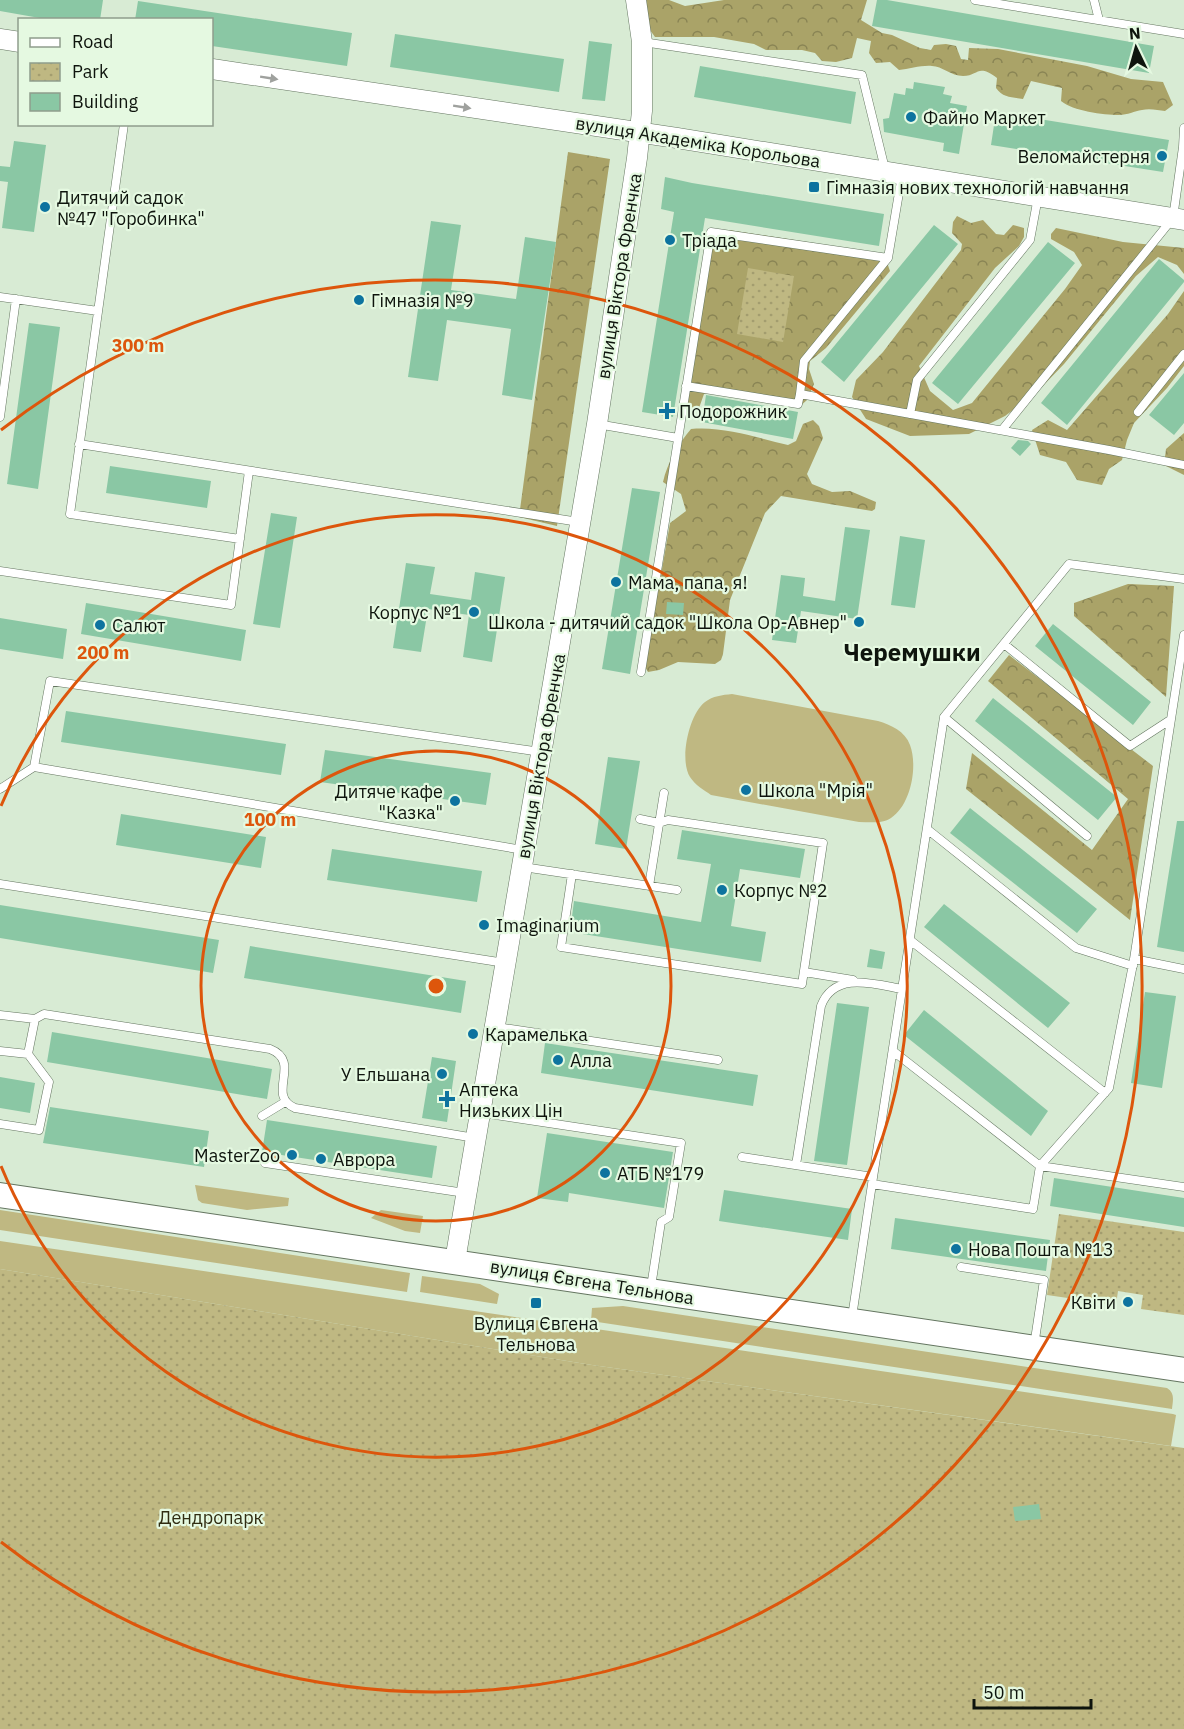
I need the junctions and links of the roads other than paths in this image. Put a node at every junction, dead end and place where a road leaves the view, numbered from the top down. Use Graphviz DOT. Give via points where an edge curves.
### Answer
graph roads {
  1 [pos="636,0"];
  2 [pos="975,0"];
  3 [pos="1094,0"];
  4 [pos="1098,20"];
  5 [pos="1184,34"];
  6 [pos="0,39"];
  7 [pos="18,42"];
  8 [pos="642,42"];
  9 [pos="213,69"];
  10 [pos="124,126"];
  11 [pos="1184,128"];
  12 [pos="640,134"];
  13 [pos="1184,135"];
  14 [pos="894,172"];
  15 [pos="1038,196"];
  16 [pos="1178,219"];
  17 [pos="888,258"];
  18 [pos="0,297"];
  19 [pos="16,299"];
  20 [pos="98,311"];
  21 [pos="1184,354"];
  22 [pos="687,386"];
  23 [pos="800,394"];
  24 [pos="1138,412"];
  25 [pos="910,414"];
  26 [pos="0,417"];
  27 [pos="597,424"];
  28 [pos="1002,430"];
  29 [pos="678,438"];
  30 [pos="79,444"];
  31 [pos="1184,465"];
  32 [pos="249,471"];
  33 [pos="580,523"];
  34 [pos="240,539"];
  35 [pos="0,572"];
  36 [pos="1184,579"];
  37 [pos="1184,635"];
  38 [pos="1004,644"];
  39 [pos="641,672"];
  40 [pos="944,717"];
  41 [pos="1170,720"];
  42 [pos="541,752"];
  43 [pos="34,767"];
  44 [pos="0,789"];
  45 [pos="664,793"];
  46 [pos="640,819"];
  47 [pos="659,823"];
  48 [pos="927,829"];
  49 [pos="1087,836"];
  50 [pos="523,858"];
  51 [pos="572,874"];
  52 [pos="0,884"];
  53 [pos="649,886"];
  54 [pos="677,890"];
  55 [pos="910,940"];
  56 [pos="506,963"];
  57 [pos="1134,963"];
  58 [pos="1184,969"];
  59 [pos="804,972"];
  60 [pos="857,981"];
  61 [pos="902,989"];
  62 [pos="0,1015"];
  63 [pos="35,1019"];
  64 [pos="495,1026"];
  65 [pos="0,1051"];
  66 [pos="893,1051"];
  67 [pos="28,1054"];
  68 [pos="718,1060"];
  69 [pos="1105,1094"];
  70 [pos="285,1102"];
  71 [pos="481,1112"];
  72 [pos="262,1116"];
  73 [pos="0,1124"];
  74 [pos="476,1138"];
  75 [pos="742,1157"];
  76 [pos="265,1163"];
  77 [pos="796,1165"];
  78 [pos="1040,1166"];
  79 [pos="873,1180"];
  80 [pos="1184,1187"];
  81 [pos="466,1193"];
  82 [pos="0,1195"];
  83 [pos="455,1261"];
  84 [pos="961,1267"];
  85 [pos="650,1292"];
  86 [pos="851,1321"];
  87 [pos="1034,1348"];
  88 [pos="1184,1370"];
  1 -- 8 [label="street, вулиця Віктора Френчка"];
  2 -- 4 [label="lane"];
  3 -- 4 [label="lane"];
  4 -- 5 [label="lane"];
  6 -- 7 [label="street"];
  8 -- 12 [label="street, вулиця Віктора Френчка"];
  8 -- 14 [label="lane" via="862,75"];
  9 -- 12 [label="street, вулиця Академіка Корольова, one-way"];
  10 -- 20 [label="lane"];
  11 -- 13 [label="lane"];
  12 -- 14 [label="street, вулиця Академіка Корольова"];
  12 -- 27 [label="street, вулиця Віктора Френчка"];
  13 -- 16 [label="lane"];
  14 -- 15 [label="street, вулиця Академіка Корольова"];
  14 -- 17 [label="lane"];
  15 -- 16 [label="street, вулиця Академіка Корольова"];
  15 -- 25 [label="lane" via="1030,240 917,380"];
  16 -- 28 [label="lane"];
  17 -- 22 [label="lane" via="711,232"];
  17 -- 23 [label="lane" via="804,361"];
  18 -- 19 [label="lane"];
  19 -- 20 [label="lane"];
  19 -- 26 [label="lane"];
  20 -- 30 [label="lane"];
  21 -- 24 [label="lane"];
  22 -- 23 [label="lane" via="798,404"];
  22 -- 29 [label="lane"];
  23 -- 25 [label="lane"];
  25 -- 28 [label="lane"];
  27 -- 29 [label="lane"];
  27 -- 33 [label="street, вулиця Віктора Френчка"];
  28 -- 31 [label="lane"];
  29 -- 39 [label="lane"];
  30 -- 32 [label="lane"];
  30 -- 34 [label="lane" via="70,514"];
  32 -- 33 [label="lane"];
  32 -- 34 [label="lane"];
  33 -- 42 [label="street, вулиця Віктора Френчка"];
  34 -- 35 [label="lane" via="231,605"];
  36 -- 38 [label="lane" via="1069,564"];
  37 -- 41 [label="lane"];
  38 -- 40 [label="lane"];
  38 -- 41 [label="lane" via="1130,746"];
  40 -- 48 [label="lane"];
  40 -- 49 [label="lane"];
  41 -- 57 [label="lane"];
  42 -- 43 [label="lane" via="50,681"];
  42 -- 50 [label="street, вулиця Віктора Френчка"];
  43 -- 44 [label="lane"];
  43 -- 50 [label="lane"];
  45 -- 47 [label="lane"];
  46 -- 47 [label="lane"];
  47 -- 53 [label="lane"];
  47 -- 59 [label="lane" via="668,820 823,843"];
  48 -- 55 [label="lane"];
  48 -- 57 [label="lane" via="1076,948"];
  50 -- 51 [label="lane"];
  50 -- 56 [label="street, вулиця Віктора Френчка"];
  51 -- 53 [label="lane"];
  51 -- 59 [label="lane" via="561,947 802,984"];
  52 -- 56 [label="lane"];
  53 -- 54 [label="lane"];
  55 -- 61 [label="lane"];
  55 -- 69 [label="lane"];
  56 -- 64 [label="street, вулиця Віктора Френчка"];
  57 -- 58 [label="lane"];
  57 -- 69 [label="lane"];
  59 -- 60 [label="lane"];
  60 -- 61 [label="lane"];
  60 -- 77 [label="lane" via="832,989 821,1005"];
  61 -- 66 [label="lane"];
  62 -- 63 [label="lane"];
  63 -- 67 [label="lane"];
  63 -- 70 [label="lane" via="44,1014 270,1049 285,1064"];
  64 -- 68 [label="lane"];
  64 -- 71 [label="street, вулиця Віктора Френчка"];
  65 -- 67 [label="lane"];
  66 -- 78 [label="lane"];
  66 -- 79 [label="lane"];
  67 -- 73 [label="lane" via="49,1082 39,1130"];
  69 -- 78 [label="lane"];
  70 -- 72 [label="lane"];
  70 -- 74 [label="lane" via="295,1108"];
  71 -- 74 [label="street, вулиця Віктора Френчка"];
  71 -- 85 [label="lane" via="681,1143 669,1217 661,1222"];
  74 -- 81 [label="street, вулиця Віктора Френчка"];
  75 -- 77 [label="lane"];
  76 -- 81 [label="lane"];
  77 -- 79 [label="lane"];
  78 -- 79 [label="lane" via="1033,1209"];
  78 -- 80 [label="lane"];
  79 -- 86 [label="lane"];
  81 -- 83 [label="street, вулиця Віктора Френчка"];
  82 -- 83 [label="main road, вулиця Євгена Тельнова"];
  83 -- 85 [label="main road, вулиця Євгена Тельнова"];
  84 -- 87 [label="lane" via="1044,1280"];
  85 -- 86 [label="main road, вулиця Євгена Тельнова"];
  86 -- 87 [label="main road, вулиця Євгена Тельнова"];
  87 -- 88 [label="main road, вулиця Євгена Тельнова"];
}
